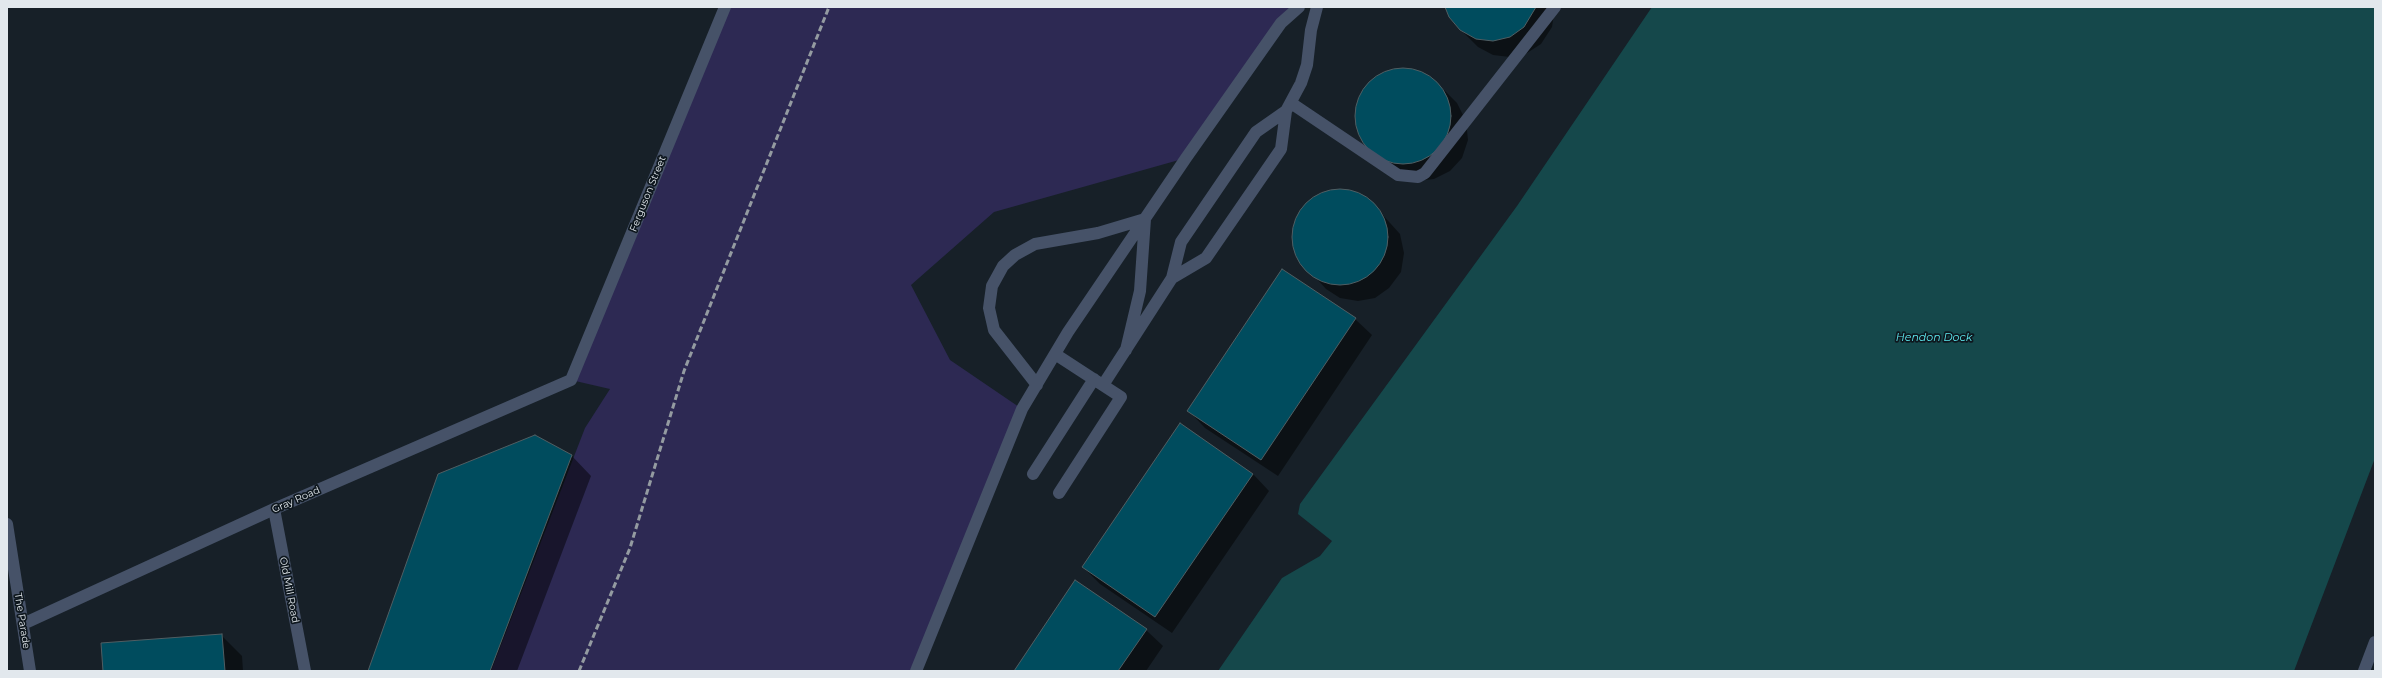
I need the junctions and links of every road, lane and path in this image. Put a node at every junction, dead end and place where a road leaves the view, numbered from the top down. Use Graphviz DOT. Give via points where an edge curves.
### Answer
graph roads {
  1 [pos="725,7"];
  2 [pos="1299,7"];
  3 [pos="1317,7"];
  4 [pos="1555,7"];
  5 [pos="1288,107"];
  6 [pos="1145,219"];
  7 [pos="1172,278"];
  8 [pos="1126,350"];
  9 [pos="1055,354"];
  10 [pos="571,380"];
  11 [pos="1099,382"];
  12 [pos="1036,385"];
  13 [pos="1033,474"];
  14 [pos="1059,493"];
  15 [pos="274,509"];
  16 [pos="7,524"];
  17 [pos="23,624"];
  18 [pos="2375,642"];
  19 [pos="30,671"];
  20 [pos="305,671"];
  21 [pos="916,671"];
  22 [pos="2364,671"];
  1 -- 10 [label="street, Ferguson Street"];
  2 -- 6 [label="street" via="1281,23"];
  3 -- 5 [label="street" via="1311,30 1307,65"];
  4 -- 5 [label="street" via="1425,173 1418,176 1398,175"];
  5 -- 7 [label="street" via="1251,138 1181,242"];
  5 -- 7 [label="street" via="1281,149 1206,258"];
  6 -- 8 [label="street" via="1140,291"];
  6 -- 9 [label="street"];
  6 -- 12 [label="street" via="1098,233 1035,244 1015,254 1003,266 992,286 989,308 994,330"];
  7 -- 8 [label="street"];
  8 -- 11 [label="street"];
  9 -- 11 [label="street"];
  9 -- 12 [label="street"];
  10 -- 15 [label="street, Gray Road"];
  11 -- 13 [label="street"];
  11 -- 14 [label="street" via="1121,397"];
  12 -- 21 [label="street" via="1022,409"];
  15 -- 17 [label="street, Gray Road"];
  15 -- 20 [label="street, Old Mill Road"];
  16 -- 17 [label="street, The Parade"];
  17 -- 19 [label="street, The Parade"];
  18 -- 22 [label="street"];
}
